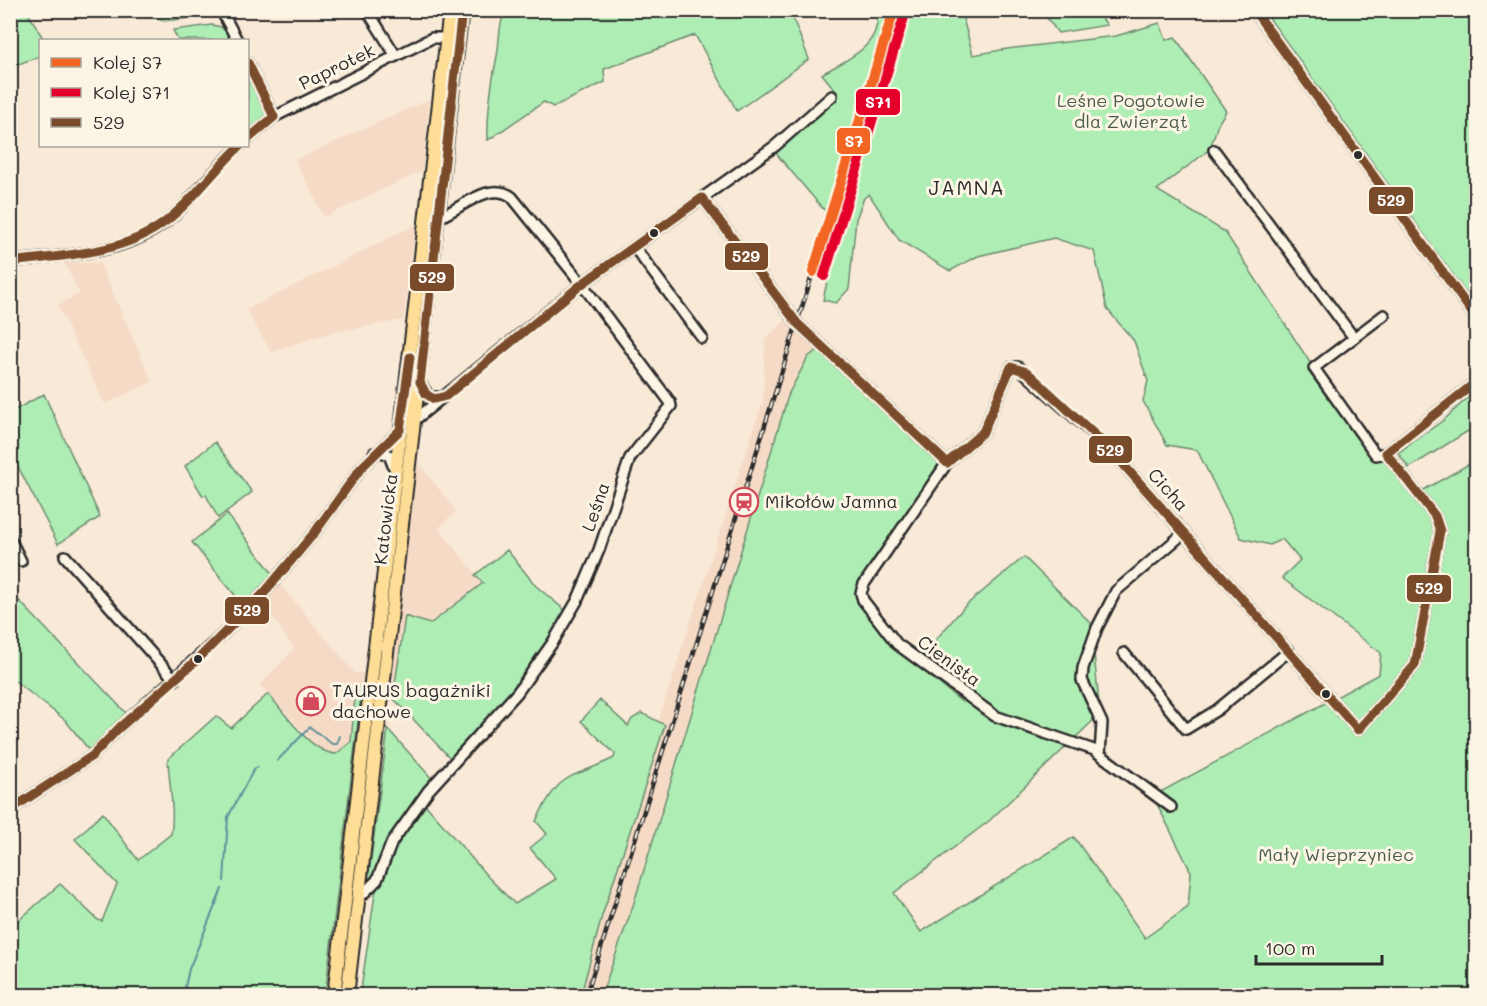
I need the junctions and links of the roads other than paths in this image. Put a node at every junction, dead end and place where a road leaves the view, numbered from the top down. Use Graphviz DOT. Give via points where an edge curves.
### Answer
graph roads {
  1 [pos="221,10"];
  2 [pos="367,10"];
  3 [pos="450,10"];
  4 [pos="462,10"];
  5 [pos="1254,10"];
  6 [pos="447,38"];
  7 [pos="236,39"];
  8 [pos="396,57"];
  9 [pos="249,65"];
  10 [pos="832,96"];
  11 [pos="274,117"];
  12 [pos="249,138"];
  13 [pos="239,147"];
  14 [pos="1214,150"];
  15 [pos="702,198"];
  16 [pos="440,217"];
  17 [pos="635,248"];
  18 [pos="10,262"];
  19 [pos="582,284"];
  20 [pos="1384,315"];
  21 [pos="1476,318"];
  22 [pos="702,338"];
  23 [pos="1354,338"];
  24 [pos="1011,367"];
  25 [pos="420,382"];
  26 [pos="1476,382"];
  27 [pos="446,396"];
  28 [pos="416,419"];
  29 [pos="400,430"];
  30 [pos="374,453"];
  31 [pos="1386,453"];
  32 [pos="947,463"];
  33 [pos="396,474"];
  34 [pos="1184,533"];
  35 [pos="10,539"];
  36 [pos="65,556"];
  37 [pos="21,561"];
  38 [pos="1289,651"];
  39 [pos="1124,653"];
  40 [pos="175,680"];
  41 [pos="1100,754"];
  42 [pos="1171,807"];
  43 [pos="10,810"];
  44 [pos="358,898"];
  45 [pos="334,996"];
  46 [pos="347,996"];
  1 -- 7 [label="street"];
  2 -- 8 [label="street"];
  3 -- 6 [label="main road, Katowicka"];
  4 -- 16 [label="main road, Katowicka"];
  5 -- 21 [label="street"];
  6 -- 8 [label="street, Paprotek" via="432,38"];
  6 -- 29 [label="main road, Katowicka"];
  8 -- 11 [label="street, Paprotek"];
  9 -- 11 [label="street"];
  10 -- 15 [label="street" via="775,146"];
  11 -- 12 [label="street, Paprotek"];
  13 -- 18 [label="street" via="155,229 129,242 92,252"];
  14 -- 23 [label="street"];
  15 -- 17 [label="street"];
  15 -- 32 [label="street" via="797,323"];
  16 -- 19 [label="street, Leśna" via="491,190 505,191"];
  16 -- 25 [label="main road, Katowicka"];
  17 -- 19 [label="street"];
  17 -- 22 [label="street"];
  19 -- 27 [label="street"];
  19 -- 44 [label="street, Leśna" via="671,406 630,458 599,550 577,601 553,642 517,693 428,791 392,842 378,880"];
  20 -- 23 [label="street"];
  23 -- 31 [label="street" via="1314,368 1376,455"];
  24 -- 32 [label="street, Cienista" via="982,432"];
  24 -- 34 [label="street, Cicha" via="1018,366 1026,372 1107,446"];
  25 -- 27 [label="street" via="429,397"];
  25 -- 28 [label="main road, Katowicka"];
  26 -- 31 [label="street"];
  27 -- 28 [label="street"];
  28 -- 44 [label="main road, Katowicka"];
  29 -- 30 [label="street"];
  29 -- 33 [label="main road, Katowicka"];
  30 -- 33 [label="street" via="389,454"];
  30 -- 40 [label="street" via="265,592"];
  31 -- 38 [label="street, Cicha" via="1435,516 1440,531 1415,665 1358,730"];
  32 -- 41 [label="street, Cienista" via="864,584 863,600 897,644 995,716"];
  33 -- 45 [label="main road, Katowicka"];
  34 -- 38 [label="street, Cicha"];
  34 -- 41 [label="street" via="1116,591 1097,627 1082,680 1102,723"];
  35 -- 37 [label="street"];
  36 -- 40 [label="street"];
  38 -- 39 [label="street" via="1217,710 1186,729"];
  40 -- 43 [label="street" via="92,756"];
  41 -- 42 [label="street, Cienista"];
  44 -- 46 [label="main road, Katowicka"];
}
